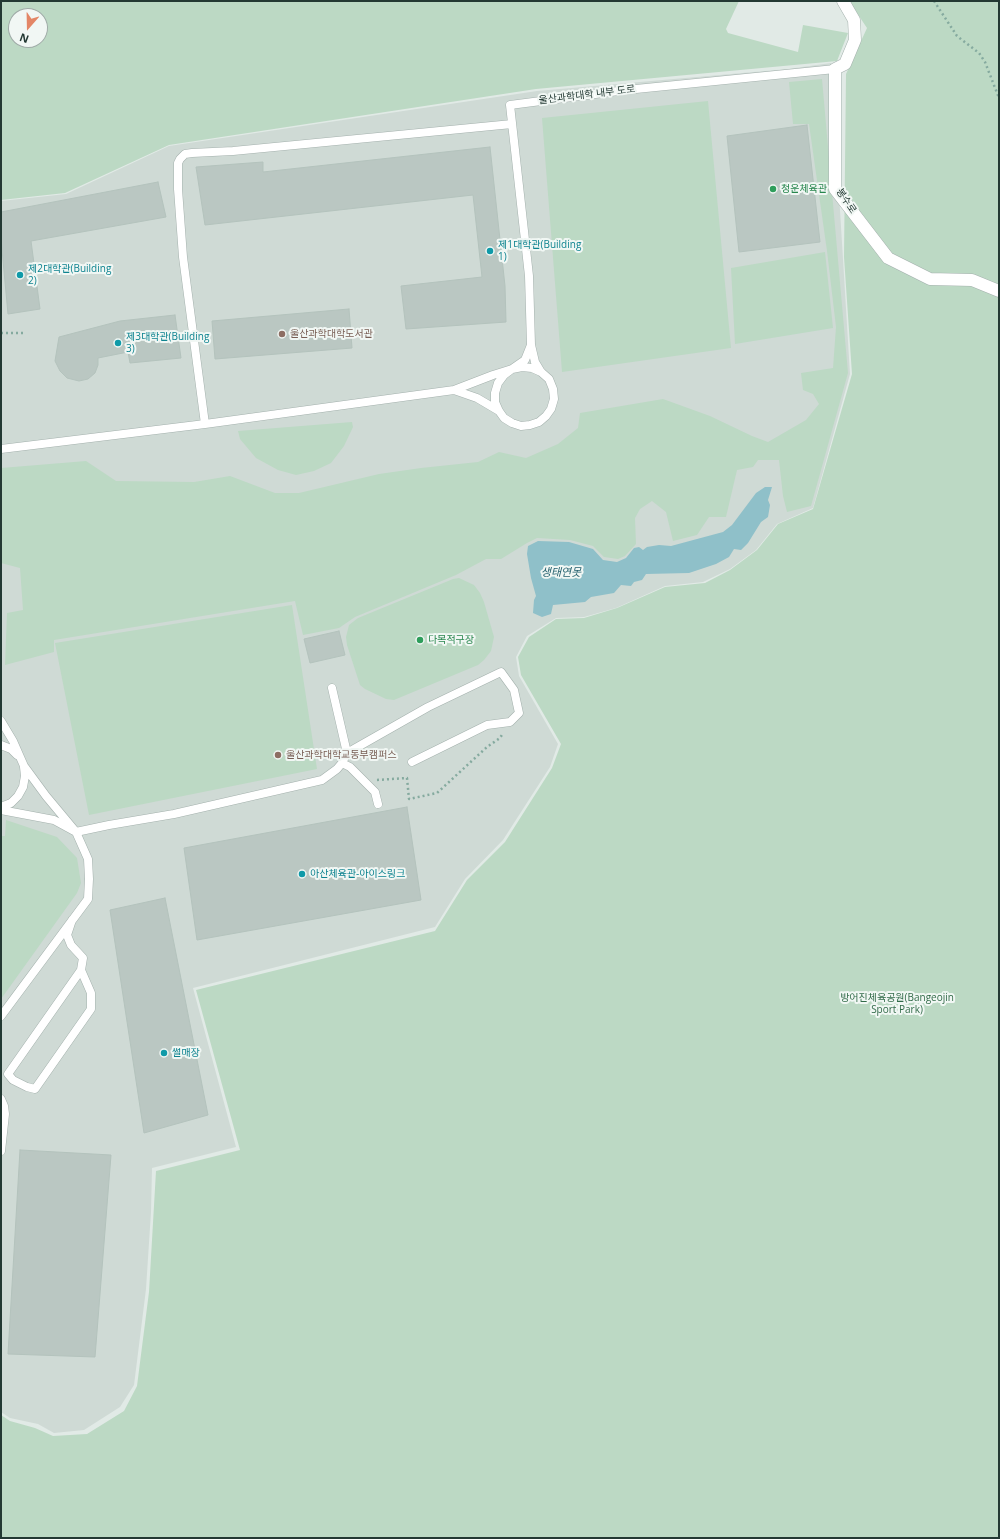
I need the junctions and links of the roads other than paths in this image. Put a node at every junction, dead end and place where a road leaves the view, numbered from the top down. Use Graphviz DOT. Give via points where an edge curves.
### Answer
graph roads {
  1 [pos="843,1"];
  2 [pos="836,69"];
  3 [pos="512,124"];
  4 [pos="999,291"];
  5 [pos="532,346"];
  6 [pos="512,369"];
  7 [pos="541,372"];
  8 [pos="454,390"];
  9 [pos="499,411"];
  10 [pos="204,424"];
  11 [pos="1,449"];
  12 [pos="332,688"];
  13 [pos="1,722"];
  14 [pos="1,745"];
  15 [pos="347,753"];
  16 [pos="412,762"];
  17 [pos="342,763"];
  18 [pos="24,766"];
  19 [pos="378,804"];
  20 [pos="1,808"];
  21 [pos="76,832"];
  22 [pos="72,920"];
  23 [pos="80,970"];
  24 [pos="1,1016"];
  25 [pos="1,1100"];
  26 [pos="1,1151"];
  1 -- 2 [label="street" via="854,20 855,40 845,64"];
  2 -- 3 [label="lane, 울산과학대학 내부 도로" via="626,90 510,105"];
  2 -- 4 [label="street, 봉수로" via="835,189 888,258 930,279 972,280"];
  3 -- 5 [label="lane, 울산과학대학 내부 도로" via="529,276"];
  3 -- 10 [label="lane" via="185,154 178,163 178,189 183,257"];
  5 -- 6 [label="lane" via="525,360"];
  5 -- 7 [label="lane, 울산과학대학 내부 도로" via="535,362"];
  6 -- 7 [label="lane" via="532,368"];
  6 -- 8 [label="lane"];
  6 -- 9 [label="lane" via="498,383 495,402"];
  7 -- 9 [label="lane" via="549,379 553,389 554,399 546,416 539,422 521,426 504,418"];
  8 -- 9 [label="lane" via="478,398"];
  8 -- 10 [label="lane"];
  10 -- 11 [label="lane"];
  12 -- 15 [label="lane"];
  13 -- 18 [label="lane"];
  14 -- 18 [label="lane" via="11,749"];
  15 -- 16 [label="lane" via="428,707 501,672 514,690 519,713 510,722 486,725"];
  15 -- 17 [label="lane"];
  17 -- 19 [label="lane" via="350,767 375,792"];
  17 -- 21 [label="lane" via="322,780 174,814"];
  18 -- 20 [label="lane" via="24,787 11,803"];
  18 -- 21 [label="lane"];
  20 -- 21 [label="lane" via="54,820"];
  21 -- 22 [label="lane" via="88,859 90,879 88,900"];
  22 -- 23 [label="lane" via="68,935 71,945 84,958"];
  22 -- 24 [label="lane"];
  23 -- 23 [label="lane" via="8,1074 13,1080 35,1089 91,1009 91,993"];
  25 -- 26 [label="lane" via="5,1114"];
}
